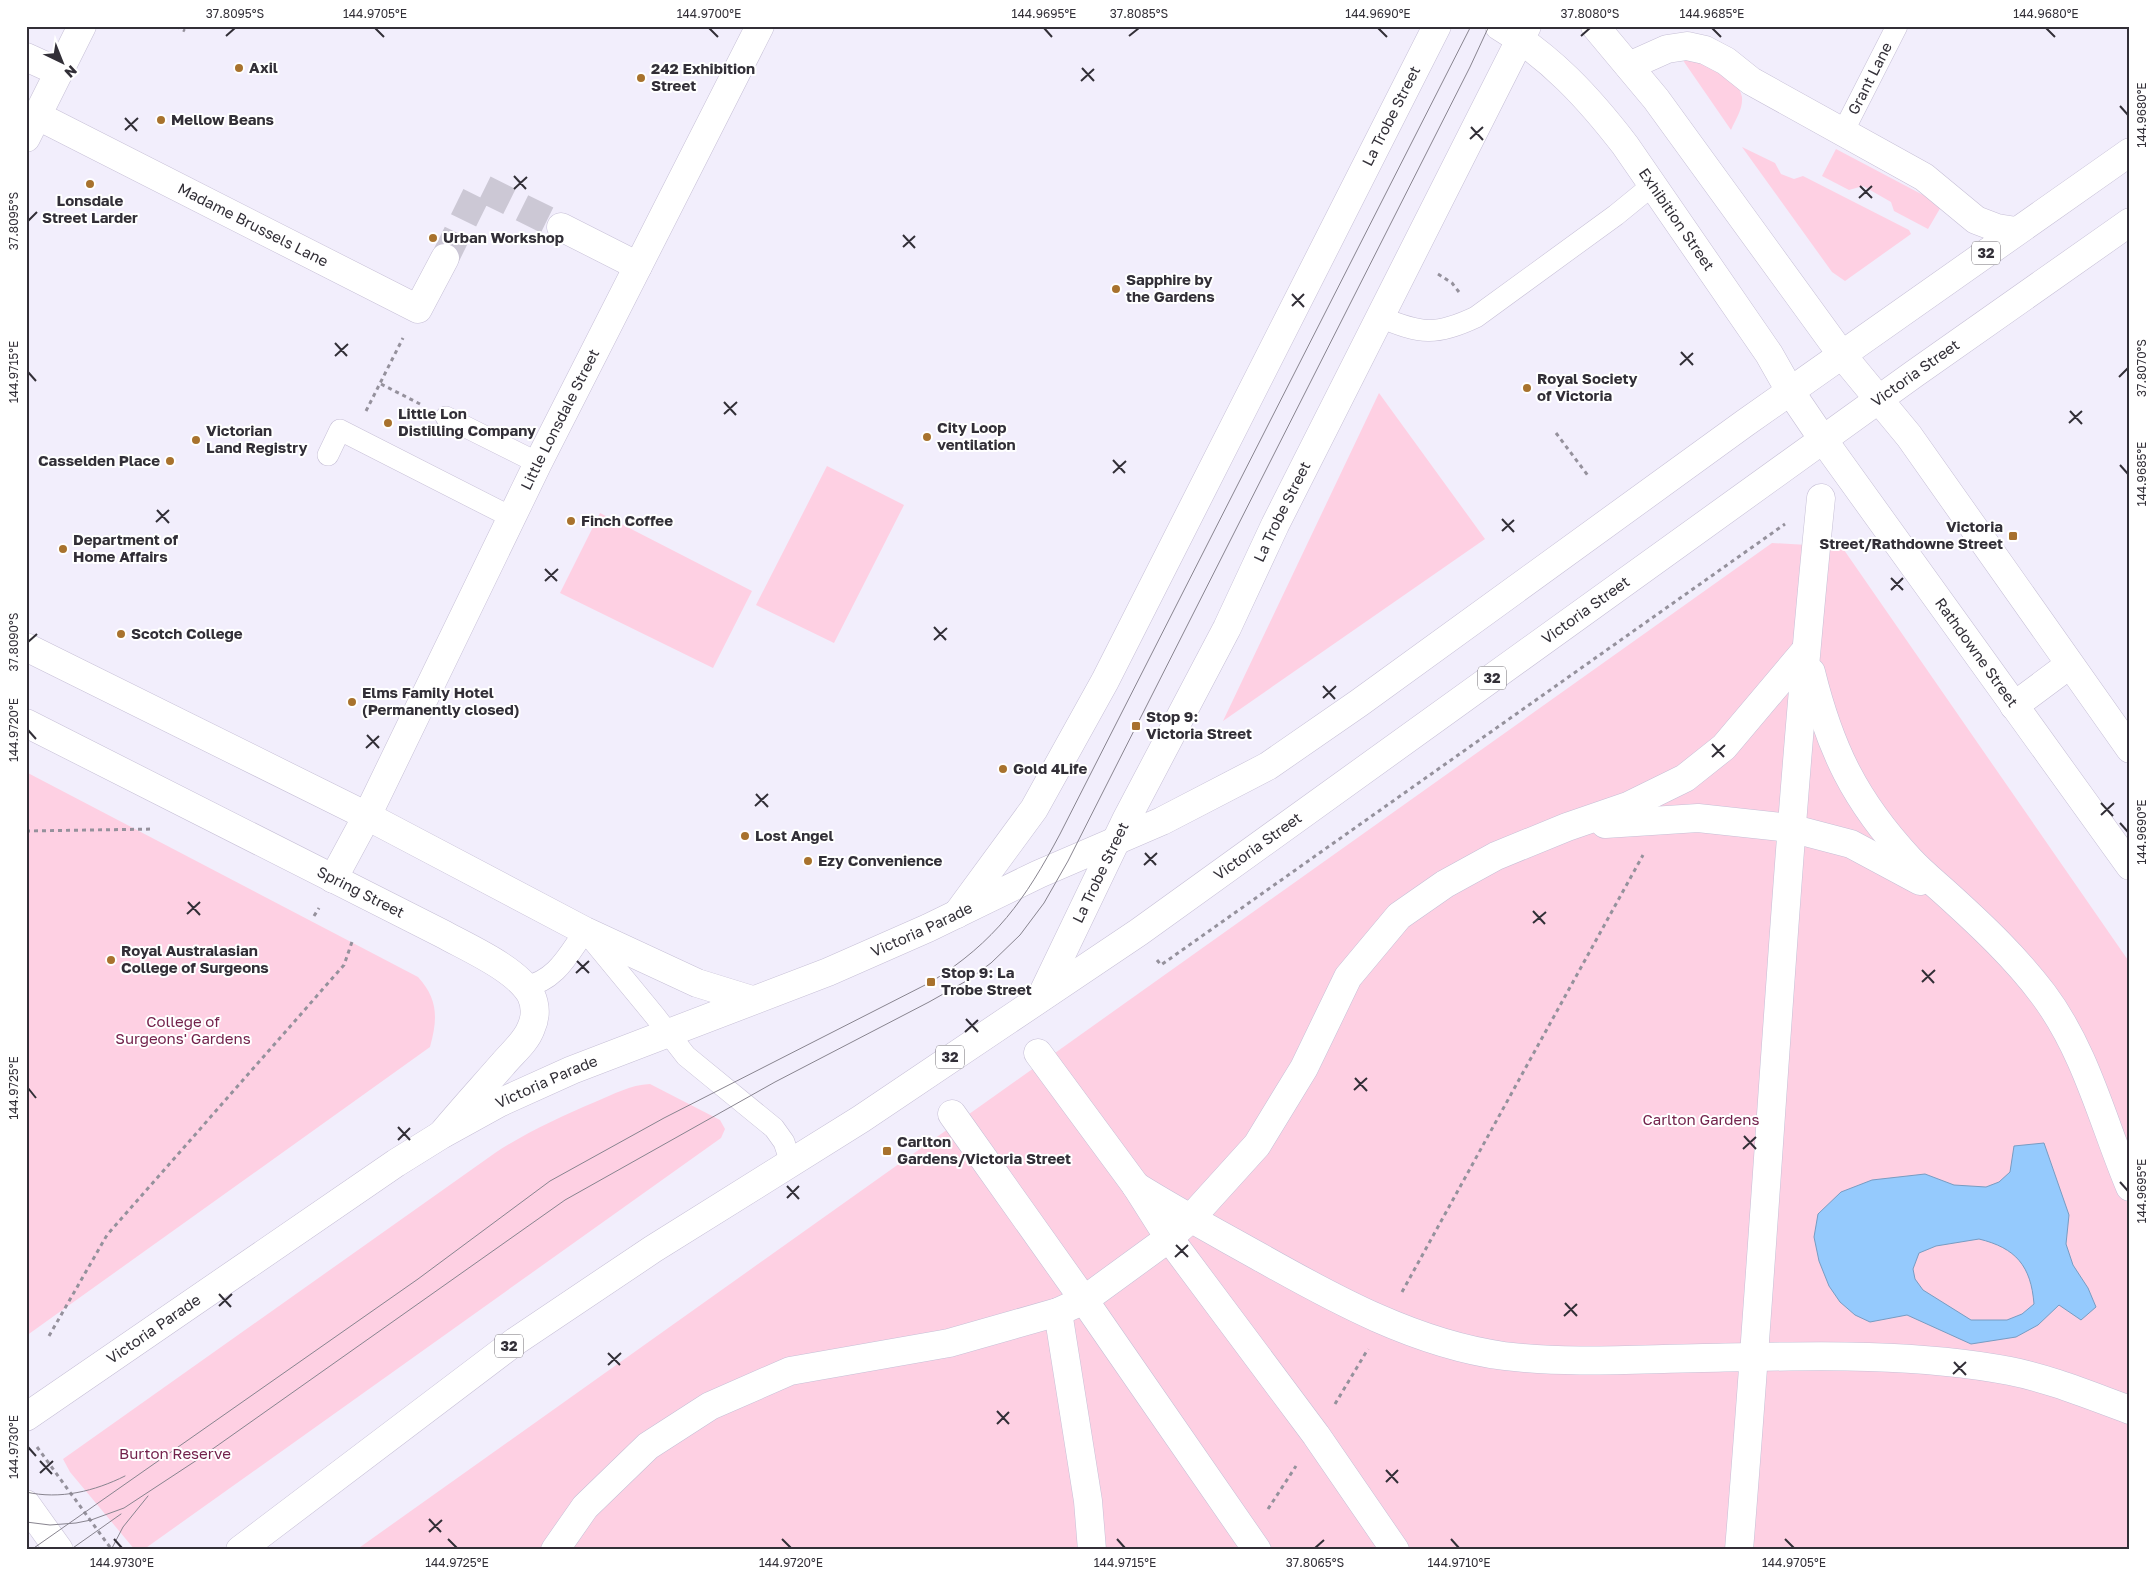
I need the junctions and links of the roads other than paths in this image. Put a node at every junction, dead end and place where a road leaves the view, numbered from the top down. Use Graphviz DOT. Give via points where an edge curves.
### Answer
graph roads {
  1 [pos="82,26"];
  2 [pos="760,26"];
  3 [pos="1437,26"];
  4 [pos="1595,26"];
  5 [pos="1897,26"];
  6 [pos="1516,31"];
  7 [pos="26,56"];
  8 [pos="1629,66"];
  9 [pos="59,72"];
  10 [pos="32,127"];
  11 [pos="1843,132"];
  12 [pos="2130,152"];
  13 [pos="1654,184"];
  14 [pos="2130,222"];
  15 [pos="561,227"];
  16 [pos="2016,231"];
  17 [pos="445,258"];
  18 [pos="638,266"];
  19 [pos="1380,317"];
  20 [pos="1842,355"];
  21 [pos="1790,391"];
  22 [pos="1880,401"];
  23 [pos="446,417"];
  24 [pos="1824,441"];
  25 [pos="328,454"];
  26 [pos="538,462"];
  27 [pos="1821,498"];
  28 [pos="511,517"];
  29 [pos="26,647"];
  30 [pos="1805,651"];
  31 [pos="2070,665"];
  32 [pos="2014,706"];
  33 [pos="26,724"];
  34 [pos="2130,749"];
  35 [pos="367,816"];
  36 [pos="1567,827"];
  37 [pos="1790,828"];
  38 [pos="1116,840"];
  39 [pos="2130,866"];
  40 [pos="333,879"];
  41 [pos="1950,897"];
  42 [pos="957,914"];
  43 [pos="585,931"];
  44 [pos="524,987"];
  45 [pos="1041,997"];
  46 [pos="752,1000"];
  47 [pos="667,1032"];
  48 [pos="1038,1053"];
  49 [pos="952,1114"];
  50 [pos="441,1135"];
  51 [pos="791,1163"];
  52 [pos="1136,1186"];
  53 [pos="2130,1187"];
  54 [pos="1190,1219"];
  55 [pos="1168,1238"];
  56 [pos="1084,1300"];
  57 [pos="1058,1312"];
  58 [pos="1755,1357"];
  59 [pos="2130,1410"];
  60 [pos="29,1428"];
  61 [pos="26,1504"];
  62 [pos="1253,1544"];
  63 [pos="59,1550"];
  64 [pos="240,1550"];
  65 [pos="555,1550"];
  66 [pos="1092,1550"];
  67 [pos="1395,1550"];
  68 [pos="1739,1550"];
  1 -- 9 [label="street"];
  2 -- 18 [label="street, Little Lonsdale Street"];
  3 -- 42 [label="street, La Trobe Street" via="1105,681 1034,809"];
  4 -- 8 [label="street"];
  5 -- 11 [label="lane, Grant Lane"];
  6 -- 13 [label="street, Exhibition Street" via="1553,64 1607,121"];
  6 -- 19 [label="street, La Trobe Street"];
  7 -- 9 [label="street"];
  8 -- 11 [label="street" via="1667,49 1695,46 1721,58 1751,81"];
  8 -- 20 [label="street"];
  9 -- 10 [label="street"];
  10 -- 17 [label="street, Madame Brussels Lane" via="418,309"];
  11 -- 16 [label="street" via="1924,177 1976,220"];
  12 -- 16 [label="street, 32"];
  13 -- 19 [label="lane" via="1469,320 1429,332 1407,328"];
  13 -- 21 [label="street, Exhibition Street" via="1770,354"];
  14 -- 22 [label="street, Victoria Street / 32"];
  15 -- 18 [label="street"];
  16 -- 20 [label="street, 32"];
  18 -- 26 [label="street, Little Lonsdale Street"];
  19 -- 38 [label="street, La Trobe Street" via="1227,628"];
  20 -- 21 [label="street, 32"];
  20 -- 22 [label="street"];
  21 -- 24 [label="street, Exhibition Street"];
  21 -- 38 [label="street, 32" via="1305,742 1231,787 1162,822"];
  22 -- 24 [label="street, Victoria Street / 32"];
  22 -- 31 [label="street" via="1909,436"];
  23 -- 26 [label="lane"];
  24 -- 32 [label="street, Rathdowne Street"];
  24 -- 45 [label="street, Victoria Street / 32" via="1139,932"];
  25 -- 28 [label="lane" via="340,430"];
  26 -- 28 [label="street, Little Lonsdale Street"];
  27 -- 30 [label="street"];
  28 -- 35 [label="street, Little Lonsdale Street"];
  29 -- 35 [label="street"];
  30 -- 36 [label="street" via="1724,747 1685,778 1628,806"];
  30 -- 37 [label="street"];
  30 -- 41 [label="street" via="1822,716 1842,767 1864,804 1911,861"];
  31 -- 32 [label="street"];
  31 -- 34 [label="street"];
  32 -- 39 [label="street, Rathdowne Street"];
  33 -- 40 [label="street, Spring Street"];
  35 -- 40 [label="street, Little Lonsdale Street"];
  35 -- 43 [label="street"];
  36 -- 37 [label="street" via="1698,818"];
  36 -- 54 [label="street" via="1496,856 1445,884 1399,916 1348,977 1304,1068 1257,1144"];
  37 -- 41 [label="street" via="1851,844"];
  37 -- 58 [label="street"];
  38 -- 42 [label="street, Victoria Parade / 32"];
  38 -- 45 [label="street, La Trobe Street"];
  40 -- 44 [label="street, Spring Street" via="473,950"];
  41 -- 53 [label="street" via="2002,946 2044,995 2072,1042 2102,1110"];
  42 -- 46 [label="street, Victoria Parade / 32" via="828,972"];
  43 -- 44 [label="lane" via="552,976"];
  43 -- 46 [label="street" via="688,979"];
  43 -- 47 [label="lane"];
  44 -- 50 [label="street, Spring Street" via="535,1004 531,1029"];
  45 -- 51 [label="street, 32"];
  46 -- 47 [label="street, Victoria Parade / 32"];
  47 -- 50 [label="street, Victoria Parade / 32" via="572,1070"];
  47 -- 51 [label="lane" via="686,1056 774,1128 784,1142"];
  48 -- 52 [label="street"];
  49 -- 56 [label="street"];
  50 -- 60 [label="street, Victoria Parade / 32" via="192,1302"];
  51 -- 64 [label="street, 32" via="591,1289 516,1341"];
  52 -- 54 [label="street"];
  52 -- 55 [label="street"];
  54 -- 55 [label="street"];
  54 -- 58 [label="street" via="1334,1299 1435,1340 1502,1355 1574,1361"];
  55 -- 56 [label="street"];
  55 -- 67 [label="street" via="1316,1435"];
  56 -- 57 [label="street"];
  56 -- 62 [label="street"];
  57 -- 65 [label="street" via="950,1343 790,1371 710,1406 648,1446 584,1507"];
  57 -- 66 [label="street" via="1088,1501"];
  58 -- 59 [label="street" via="1957,1363 2012,1372"];
  58 -- 68 [label="street"];
  61 -- 63 [label="street"];
}
